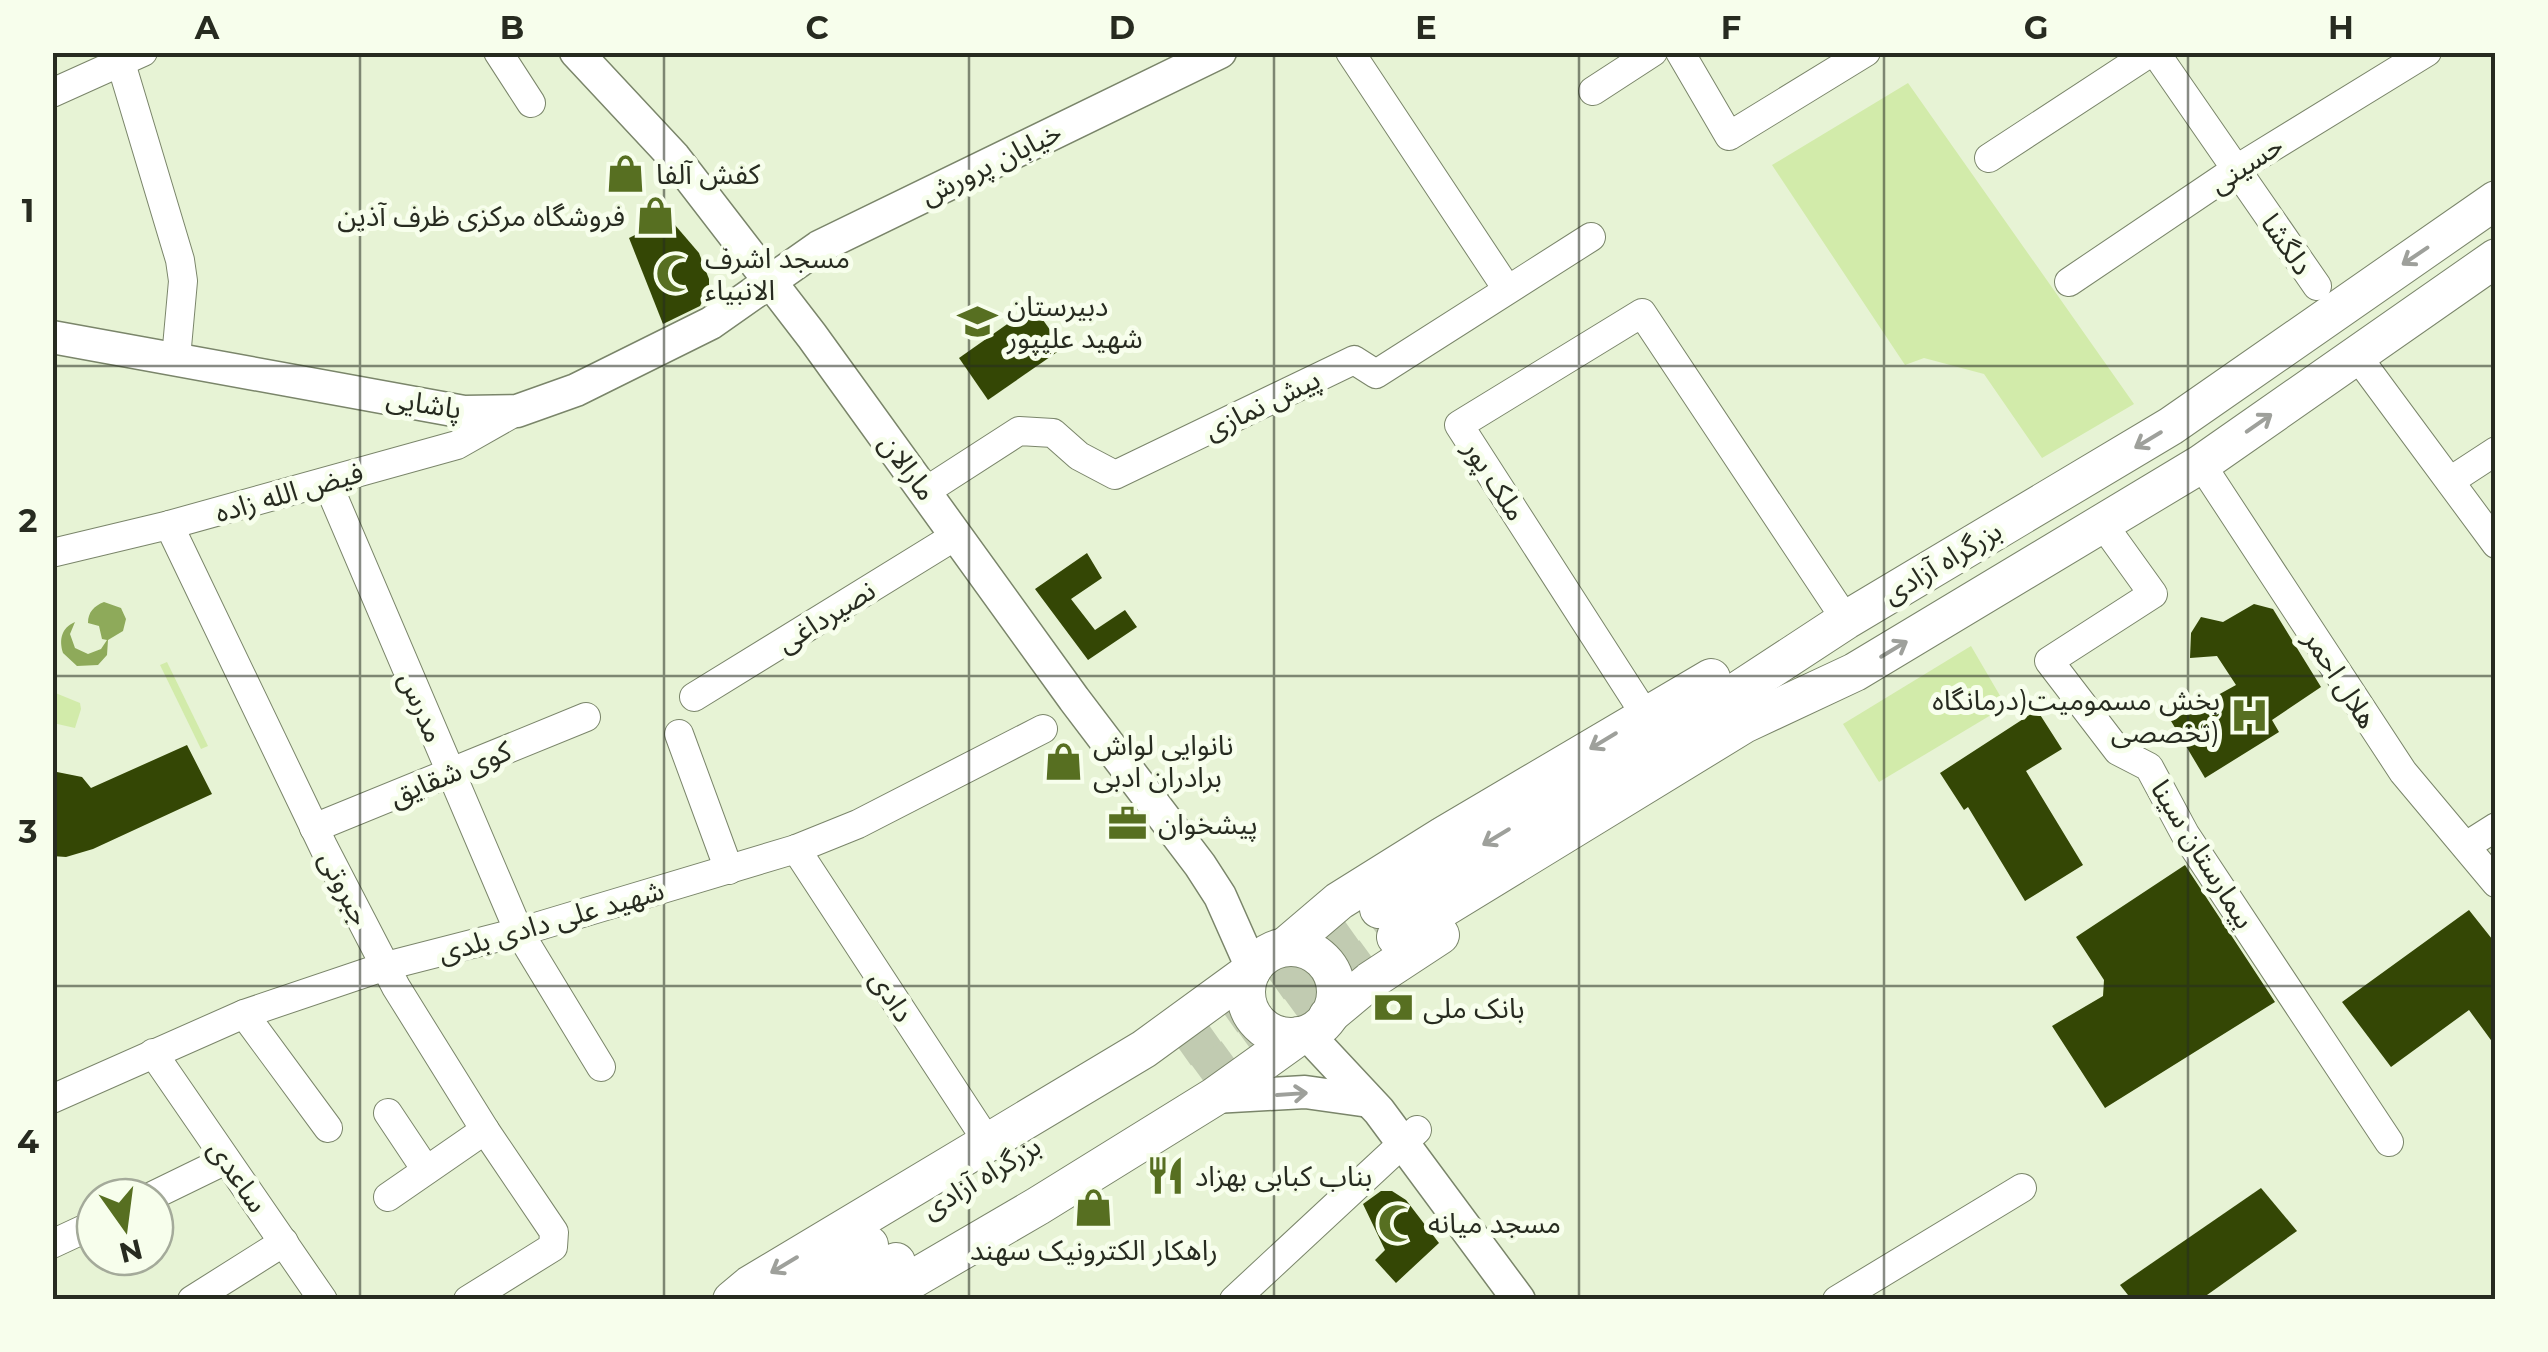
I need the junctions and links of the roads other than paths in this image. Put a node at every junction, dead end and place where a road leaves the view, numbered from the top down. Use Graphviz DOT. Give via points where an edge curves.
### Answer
graph roads {
  1 [pos="498,52"];
  2 [pos="576,52"];
  3 [pos="1350,52"];
  4 [pos="1654,52"];
  5 [pos="1680,52"];
  6 [pos="1866,52"];
  7 [pos="2153,52"];
  8 [pos="2427,52"];
  9 [pos="1213,54"];
  10 [pos="132,58"];
  11 [pos="1593,91"];
  12 [pos="52,92"];
  13 [pos="531,103"];
  14 [pos="1988,158"];
  15 [pos="2236,170"];
  16 [pos="2496,200"];
  17 [pos="1590,237"];
  18 [pos="2496,258"];
  19 [pos="768,282"];
  20 [pos="2069,282"];
  21 [pos="2317,286"];
  22 [pos="1507,290"];
  23 [pos="52,338"];
  24 [pos="2357,356"];
  25 [pos="176,358"];
  26 [pos="517,411"];
  27 [pos="2496,451"];
  28 [pos="2201,464"];
  29 [pos="2450,481"];
  30 [pos="327,482"];
  31 [pos="926,491"];
  32 [pos="2102,523"];
  33 [pos="169,526"];
  34 [pos="957,535"];
  35 [pos="2496,544"];
  36 [pos="52,553"];
  37 [pos="1846,620"];
  38 [pos="1855,672"];
  39 [pos="694,697"];
  40 [pos="1646,716"];
  41 [pos="586,718"];
  42 [pos="1042,729"];
  43 [pos="678,734"];
  44 [pos="450,773"];
  45 [pos="2496,827"];
  46 [pos="314,828"];
  47 [pos="2466,846"];
  48 [pos="796,849"];
  49 [pos="728,870"];
  50 [pos="2496,883"];
  51 [pos="1320,918"];
  52 [pos="519,932"];
  53 [pos="1267,959"];
  54 [pos="386,966"];
  55 [pos="1370,981"];
  56 [pos="1204,1004"];
  57 [pos="244,1014"];
  58 [pos="1311,1028"];
  59 [pos="154,1053"];
  60 [pos="601,1067"];
  61 [pos="1250,1070"];
  62 [pos="1199,1075"];
  63 [pos="52,1099"];
  64 [pos="1369,1101"];
  65 [pos="388,1113"];
  66 [pos="328,1128"];
  67 [pos="484,1130"];
  68 [pos="1409,1136"];
  69 [pos="2388,1142"];
  70 [pos="988,1144"];
  71 [pos="226,1160"];
  72 [pos="426,1170"];
  73 [pos="175,1185"];
  74 [pos="2022,1188"];
  75 [pos="388,1196"];
  76 [pos="75,1233"];
  77 [pos="284,1242"];
  78 [pos="52,1244"];
  79 [pos="192,1300"];
  80 [pos="322,1300"];
  81 [pos="468,1300"];
  82 [pos="732,1300"];
  83 [pos="778,1300"];
  84 [pos="834,1300"];
  85 [pos="878,1300"];
  86 [pos="1234,1300"];
  87 [pos="1520,1300"];
  88 [pos="1837,1300"];
  1 -- 13 [label="street"];
  2 -- 19 [label="main road, مارالان" via="674,156"];
  3 -- 22 [label="street"];
  4 -- 11 [label="street"];
  5 -- 6 [label="street" via="1729,136"];
  7 -- 14 [label="street"];
  7 -- 15 [label="street, دلگشا"];
  8 -- 15 [label="street, حسینی"];
  9 -- 19 [label="main road, خیابان پرورش" via="820,248"];
  10 -- 12 [label="street"];
  10 -- 25 [label="street" via="180,260"];
  15 -- 20 [label="street, حسینی"];
  15 -- 21 [label="street, دلگشا"];
  16 -- 37 [label="highway, بزرگراه آزادی, one-way" via="2171,426"];
  17 -- 22 [label="street, پیش نمازی"];
  18 -- 24 [label="highway, بزرگراه آزادی"];
  19 -- 26 [label="main road, پاشایی" via="711,324"];
  19 -- 31 [label="main road, مارالان"];
  22 -- 31 [label="street, پیش نمازی" via="1376,374 1354,360 1115,474 1053,433 1019,431"];
  23 -- 25 [label="main road, پاشایی"];
  28 -- 24 [label="highway, بزرگراه آزادی, one-way"];
  24 -- 29 [label="street"];
  25 -- 26 [label="main road, پاشایی" via="464,412"];
  26 -- 30 [label="street, فیض الله زاده" via="457,444"];
  27 -- 29 [label="street"];
  28 -- 32 [label="highway, بزرگراه آزادی"];
  28 -- 47 [label="street, هلال احمر" via="2402,772"];
  29 -- 35 [label="street"];
  30 -- 33 [label="street, فیض الله زاده"];
  30 -- 44 [label="street, مدرس"];
  31 -- 34 [label="main road, مارالان"];
  38 -- 32 [label="highway, بزرگراه آزادی, one-way"];
  32 -- 69 [label="street, بیمارستان سینا" via="2153,594 2048,661 2118,751 2149,767 2185,834"];
  33 -- 36 [label="street, فیض الله زاده"];
  33 -- 46 [label="street, جبروتی"];
  34 -- 39 [label="street, نصیرداغی"];
  34 -- 53 [label="main road, مارالان"];
  37 -- 38 [label="highway, بزرگراه آزادی, one-way" via="1387,923 1744,724"];
  37 -- 40 [label="highway" via="1731,666"];
  37 -- 40 [label="street, ملک پور" via="1642,312 1459,425"];
  38 -- 55 [label="highway, بزرگراه آزادی" via="1763,738"];
  40 -- 51 [label="highway, one-way"];
  41 -- 44 [label="street, کوی شقایق"];
  42 -- 48 [label="street, شهید علی دادی بلدی"];
  43 -- 49 [label="street"];
  44 -- 46 [label="street, کوی شقایق"];
  44 -- 52 [label="street, مدرس"];
  45 -- 47 [label="street"];
  46 -- 54 [label="street, جبروتی"];
  47 -- 50 [label="street, هلال احمر"];
  48 -- 49 [label="street, شهید علی دادی بلدی"];
  48 -- 70 [label="street, دادی"];
  49 -- 52 [label="street, شهید علی دادی بلدی"];
  51 -- 53 [label="highway"];
  51 -- 55 [label="highway" via="1331,959"];
  52 -- 54 [label="street, شهید علی دادی بلدی"];
  52 -- 60 [label="street, مدرس"];
  53 -- 56 [label="highway"];
  53 -- 58 [label="highway" via="1246,995 1254,1018 1274,1034"];
  53 -- 58 [label="highway" via="1310,952 1328,968 1336,992"];
  54 -- 57 [label="street, شهید علی دادی بلدی"];
  54 -- 67 [label="street, جبروتی"];
  55 -- 58 [label="highway, بزرگراه آزادی"];
  56 -- 61 [label="highway" via="1240,1022 1252,1045"];
  56 -- 70 [label="highway" via="1144,1049"];
  57 -- 59 [label="street, شهید علی دادی بلدی"];
  57 -- 66 [label="street"];
  58 -- 61 [label="highway, بزرگراه آزادی"];
  58 -- 64 [label="main road"];
  59 -- 63 [label="street, شهید علی دادی بلدی"];
  59 -- 71 [label="street, ساعدی"];
  61 -- 62 [label="highway, بزرگراه آزادی"];
  62 -- 64 [label="main road, one-way"];
  62 -- 83 [label="highway, بزرگراه آزادی" via="1042,1141"];
  62 -- 84 [label="highway, بزرگراه آزادی"];
  62 -- 85 [label="highway" via="1038,1206"];
  64 -- 68 [label="main road"];
  65 -- 72 [label="street"];
  67 -- 72 [label="street"];
  67 -- 81 [label="street, جبروتی" via="554,1232 552,1247"];
  68 -- 86 [label="street"];
  68 -- 87 [label="main road"];
  70 -- 82 [label="highway, one-way"];
  71 -- 73 [label="street"];
  71 -- 77 [label="street, ساعدی"];
  72 -- 75 [label="street"];
  74 -- 88 [label="street"];
  76 -- 78 [label="street"];
  77 -- 79 [label="street"];
  77 -- 80 [label="street, ساعدی"];
}
